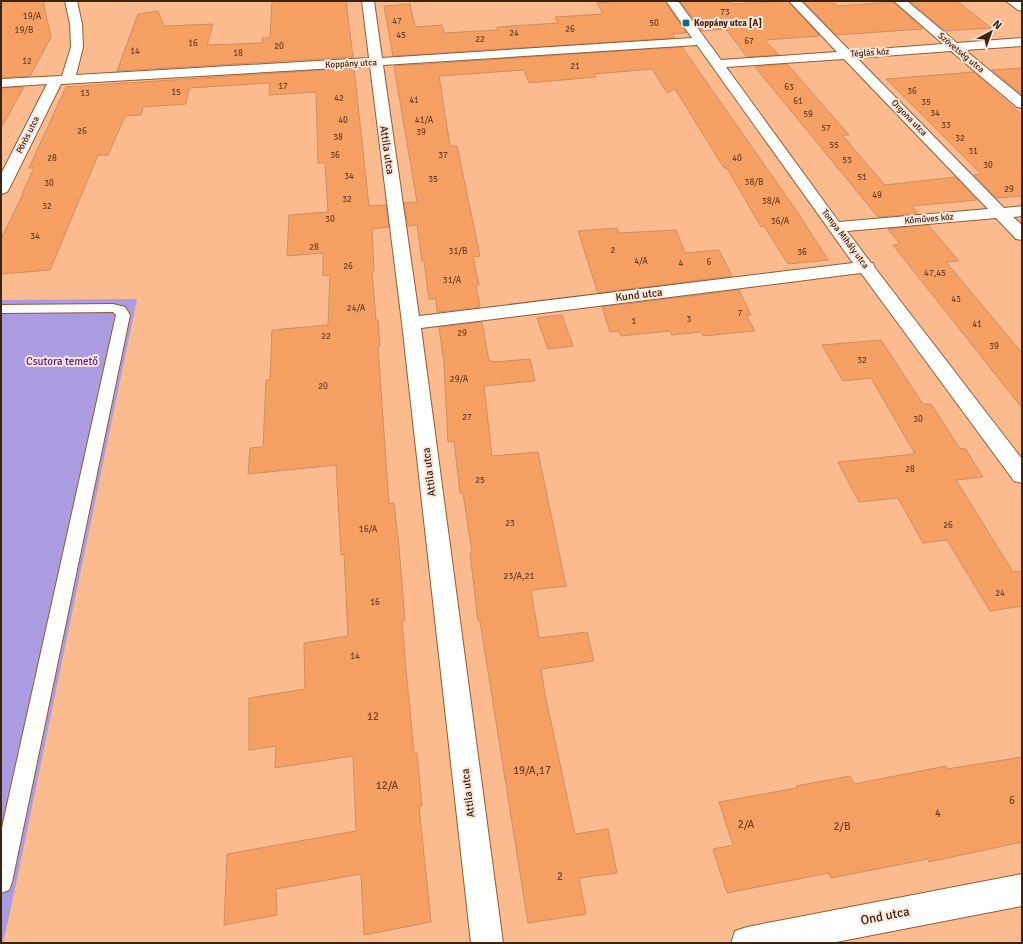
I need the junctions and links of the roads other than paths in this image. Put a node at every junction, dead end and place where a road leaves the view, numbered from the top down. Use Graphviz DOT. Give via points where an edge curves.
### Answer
graph roads {
  1 [pos="71,1"];
  2 [pos="368,1"];
  3 [pos="672,1"];
  4 [pos="795,1"];
  5 [pos="900,1"];
  6 [pos="1012,1"];
  7 [pos="1022,8"];
  8 [pos="700,41"];
  9 [pos="1022,42"];
  10 [pos="954,47"];
  11 [pos="848,55"];
  12 [pos="375,62"];
  13 [pos="718,64"];
  14 [pos="62,80"];
  15 [pos="1,83"];
  16 [pos="1022,104"];
  17 [pos="1,189"];
  18 [pos="1022,211"];
  19 [pos="1001,213"];
  20 [pos="835,227"];
  21 [pos="1022,235"];
  22 [pos="867,267"];
  23 [pos="1,309"];
  24 [pos="411,323"];
  25 [pos="1022,475"];
  26 [pos="1,882"];
  27 [pos="1022,890"];
  28 [pos="486,943"];
  29 [pos="747,943"];
  1 -- 14 [label="street, Pörös utca" via="77,47"];
  2 -- 12 [label="street, Attila utca"];
  3 -- 8 [label="street, Tompa Mihály utca"];
  4 -- 11 [label="street, Orgona utca"];
  5 -- 10 [label="street, Szövetség utca"];
  6 -- 7 [label="street"];
  8 -- 12 [label="street, Koppány utca"];
  8 -- 13 [label="street, Tompa Mihály utca"];
  9 -- 10 [label="street, Téglás köz"];
  10 -- 11 [label="street, Téglás köz"];
  10 -- 16 [label="street, Szövetség utca"];
  11 -- 13 [label="street, Téglás köz"];
  11 -- 19 [label="street, Orgona utca"];
  12 -- 14 [label="street, Koppány utca"];
  12 -- 24 [label="street, Attila utca"];
  13 -- 20 [label="street, Tompa Mihály utca"];
  14 -- 15 [label="street, Koppány utca"];
  14 -- 17 [label="street, Pörös utca"];
  18 -- 19 [label="street, Kőműves köz"];
  19 -- 20 [label="street, Kőműves köz"];
  19 -- 21 [label="street, Orgona utca"];
  20 -- 22 [label="street, Tompa Mihály utca"];
  22 -- 24 [label="street, Kund utca"];
  22 -- 25 [label="street, Tompa Mihály utca"];
  23 -- 26 [label="lane" via="113,308 120,310 123,315"];
  24 -- 28 [label="street, Attila utca"];
  27 -- 29 [label="street, Ond utca"];
}
